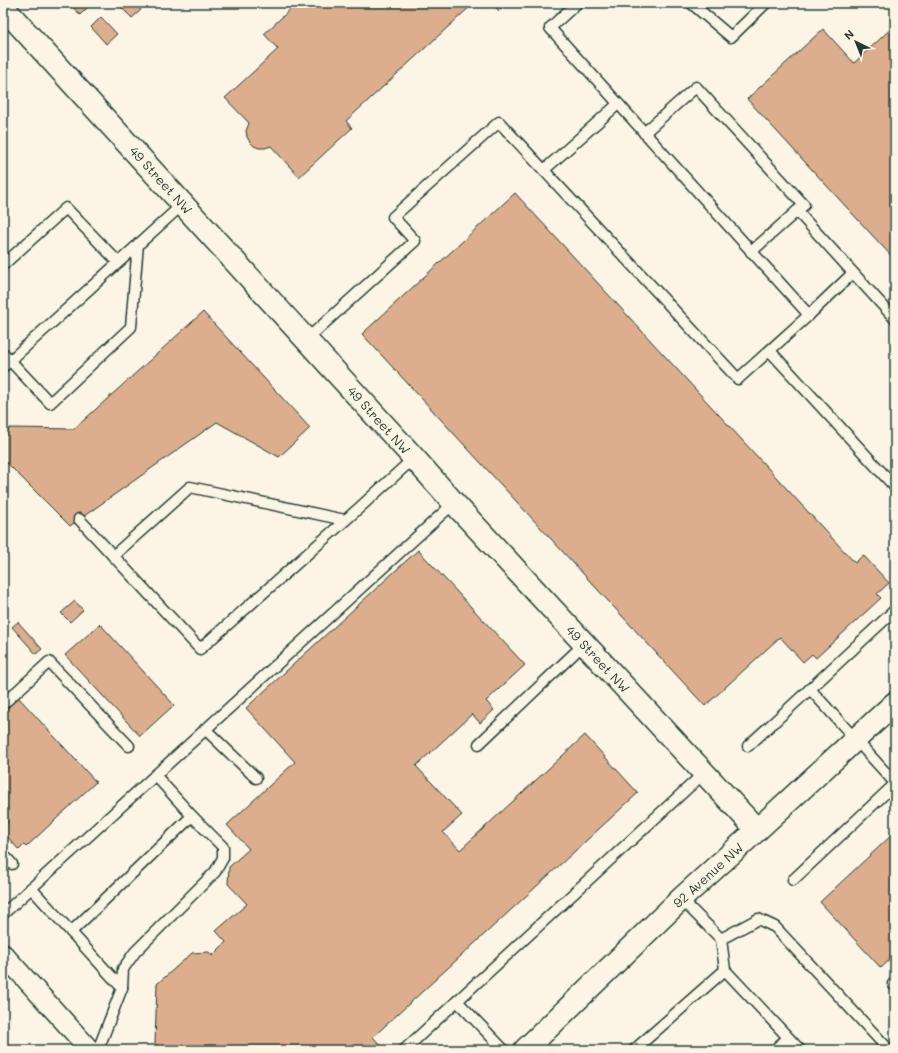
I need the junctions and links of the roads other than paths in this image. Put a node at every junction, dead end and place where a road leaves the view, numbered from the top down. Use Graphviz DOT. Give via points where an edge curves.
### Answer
graph roads {
  1 [pos="577,3"];
  2 [pos="690,3"];
  3 [pos="766,3"];
  4 [pos="3,7"];
  5 [pos="618,104"];
  6 [pos="644,133"];
  7 [pos="544,170"];
  8 [pos="182,204"];
  9 [pos="797,211"];
  10 [pos="138,244"];
  11 [pos="751,252"];
  12 [pos="118,262"];
  13 [pos="3,266"];
  14 [pos="853,273"];
  15 [pos="809,315"];
  16 [pos="895,319"];
  17 [pos="306,340"];
  18 [pos="770,351"];
  19 [pos="5,360"];
  20 [pos="414,458"];
  21 [pos="895,487"];
  22 [pos="454,503"];
  23 [pos="79,520"];
  24 [pos="345,520"];
  25 [pos="113,556"];
  26 [pos="895,610"];
  27 [pos="584,644"];
  28 [pos="810,689"];
  29 [pos="895,703"];
  30 [pos="3,704"];
  31 [pos="205,729"];
  32 [pos="855,740"];
  33 [pos="479,744"];
  34 [pos="129,746"];
  35 [pos="748,746"];
  36 [pos="704,773"];
  37 [pos="155,775"];
  38 [pos="256,778"];
  39 [pos="895,784"];
  40 [pos="192,816"];
  41 [pos="757,830"];
  42 [pos="3,854"];
  43 [pos="12,864"];
  44 [pos="793,880"];
  45 [pos="31,888"];
  46 [pos="681,899"];
  47 [pos="3,914"];
  48 [pos="71,932"];
  49 [pos="721,939"];
  50 [pos="3,954"];
  51 [pos="725,970"];
  52 [pos="122,988"];
  53 [pos="457,1001"];
  54 [pos="788,1038"];
  55 [pos="90,1050"];
  56 [pos="98,1050"];
  57 [pos="404,1050"];
  58 [pos="504,1050"];
  59 [pos="525,1050"];
  60 [pos="634,1050"];
  61 [pos="774,1050"];
  62 [pos="800,1050"];
  63 [pos="889,1050"];
  1 -- 5 [label="lane" via="550,28"];
  2 -- 3 [label="lane" via="731,37"];
  4 -- 8 [label="street, 49 Street NW"];
  5 -- 6 [label="lane"];
  5 -- 7 [label="lane"];
  6 -- 9 [label="lane" via="696,87 804,205"];
  6 -- 11 [label="lane"];
  7 -- 17 [label="lane" via="499,122 393,217 415,241"];
  7 -- 18 [label="lane" via="738,379"];
  8 -- 10 [label="lane"];
  8 -- 17 [label="street, 49 Street NW"];
  9 -- 11 [label="lane"];
  9 -- 14 [label="lane"];
  10 -- 12 [label="lane"];
  10 -- 19 [label="lane" via="131,327 50,403"];
  11 -- 15 [label="lane"];
  12 -- 13 [label="lane" via="66,208"];
  12 -- 19 [label="lane"];
  14 -- 15 [label="lane"];
  14 -- 16 [label="lane"];
  15 -- 18 [label="lane"];
  17 -- 20 [label="street, 49 Street NW"];
  18 -- 21 [label="lane"];
  20 -- 22 [label="street, 49 Street NW"];
  20 -- 24 [label="lane"];
  22 -- 27 [label="street, 49 Street NW"];
  22 -- 31 [label="lane"];
  23 -- 25 [label="lane"];
  24 -- 25 [label="lane" via="190,487"];
  24 -- 25 [label="lane" via="200,650"];
  26 -- 28 [label="lane"];
  27 -- 33 [label="lane"];
  27 -- 36 [label="street, 49 Street NW"];
  28 -- 32 [label="lane"];
  28 -- 35 [label="lane"];
  29 -- 32 [label="street, 92 Avenue NW"];
  30 -- 34 [label="lane" via="49,662"];
  31 -- 37 [label="lane"];
  31 -- 38 [label="lane"];
  32 -- 39 [label="lane"];
  32 -- 41 [label="street, 92 Avenue NW"];
  36 -- 41 [label="street, 49 Street NW"];
  36 -- 53 [label="lane"];
  37 -- 40 [label="lane"];
  37 -- 45 [label="lane"];
  39 -- 44 [label="lane"];
  40 -- 48 [label="lane"];
  40 -- 52 [label="lane" via="223,846 223,858 215,872 135,952 123,969"];
  41 -- 46 [label="street, 92 Avenue NW"];
  42 -- 43 [label="lane"];
  45 -- 47 [label="lane"];
  45 -- 48 [label="lane"];
  46 -- 49 [label="lane"];
  46 -- 59 [label="street, 92 Avenue NW"];
  48 -- 52 [label="lane"];
  49 -- 51 [label="lane"];
  49 -- 63 [label="lane" via="758,918 775,927"];
  50 -- 55 [label="street"];
  51 -- 54 [label="lane"];
  51 -- 60 [label="lane"];
  52 -- 56 [label="lane"];
  53 -- 57 [label="lane"];
  53 -- 58 [label="lane"];
  54 -- 61 [label="lane"];
  54 -- 62 [label="lane"];
}
